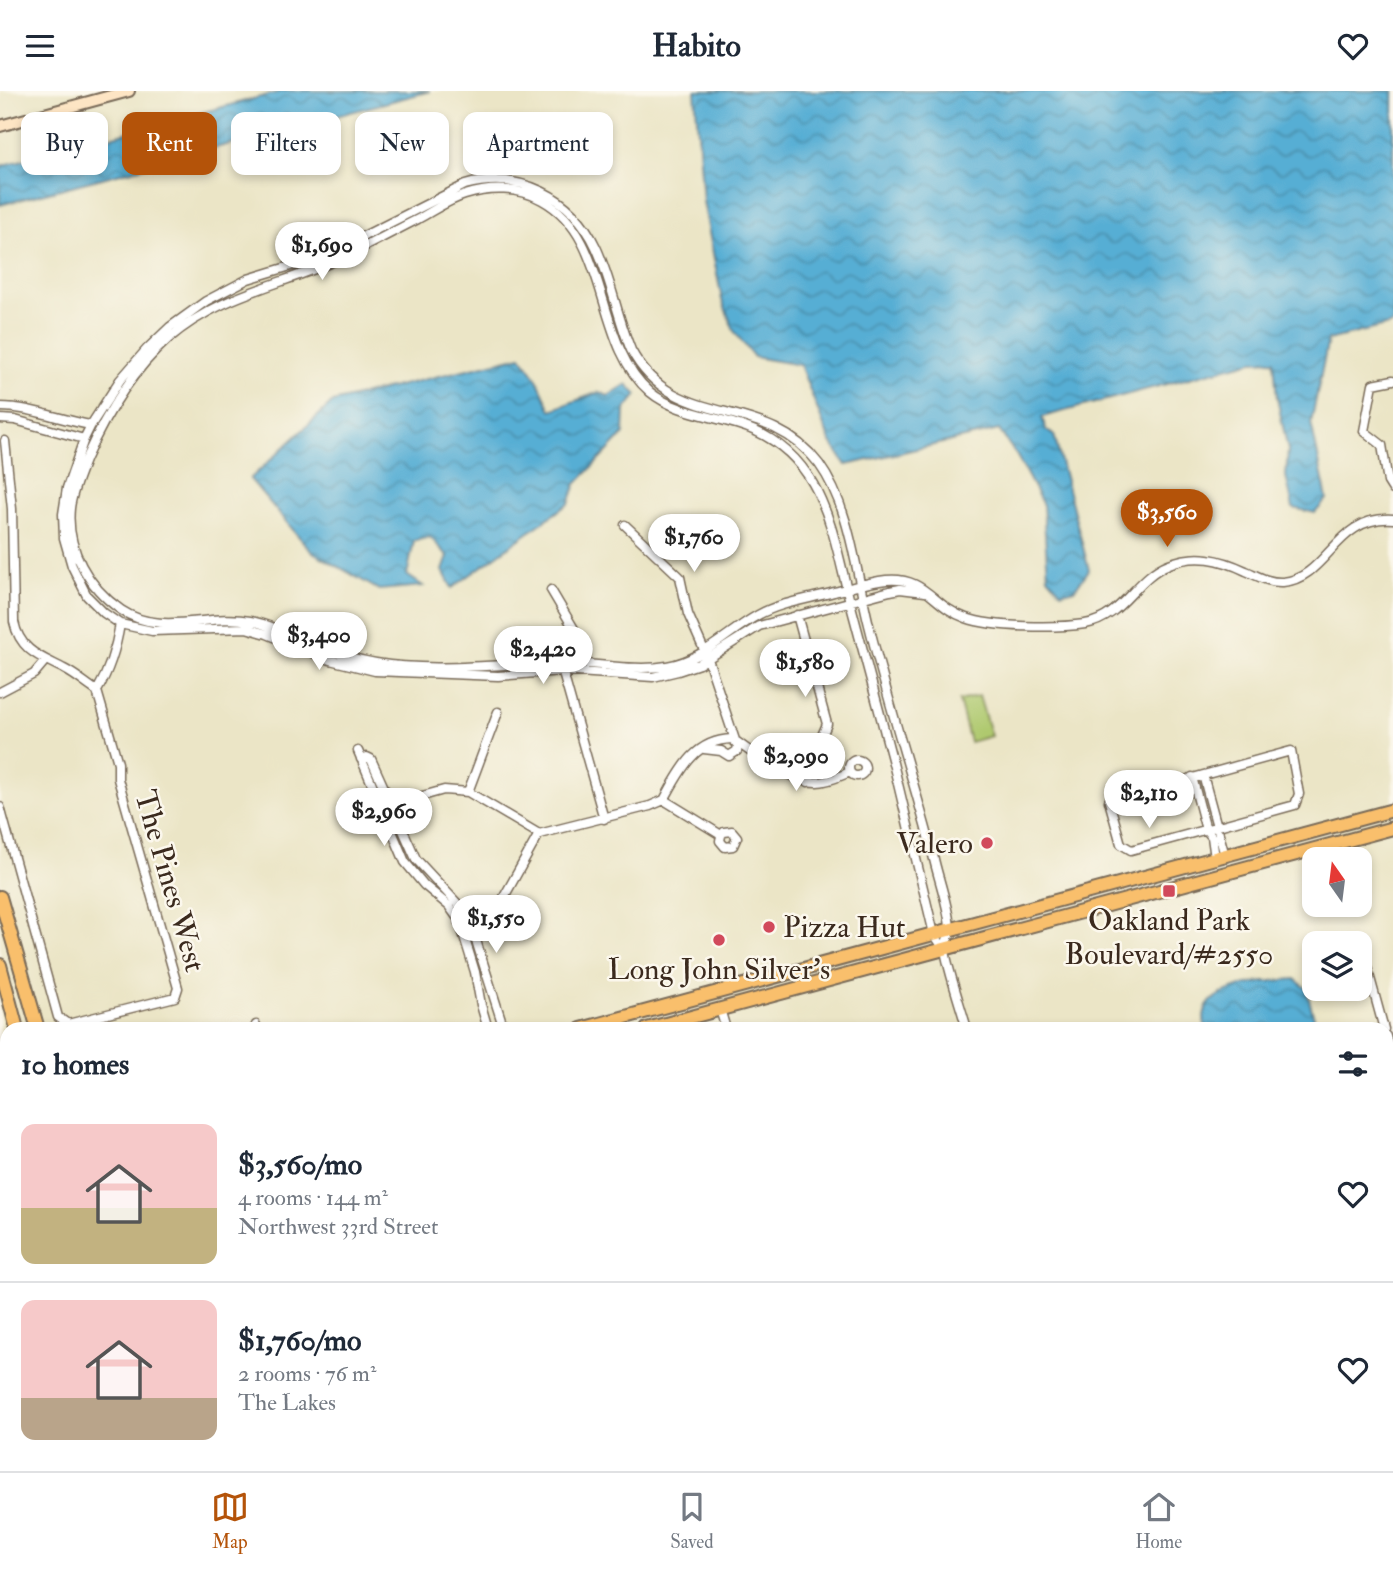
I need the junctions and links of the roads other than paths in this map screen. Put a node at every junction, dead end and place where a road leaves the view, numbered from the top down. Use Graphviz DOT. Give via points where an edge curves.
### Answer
graph roads {
  1 [pos="129,91"];
  2 [pos="0,126"];
  3 [pos="1393,380"];
  4 [pos="0,407"];
  5 [pos="0,419"];
  6 [pos="91,425"];
  7 [pos="83,439"];
  8 [pos="5,441"];
  9 [pos="1393,490"];
  10 [pos="1393,519"];
  11 [pos="625,525"];
  12 [pos="860,585"];
  13 [pos="847,589"];
  14 [pos="551,590"];
  15 [pos="931,595"];
  16 [pos="862,599"];
  17 [pos="850,602"];
  18 [pos="797,615"];
  19 [pos="120,624"];
  20 [pos="580,639"];
  21 [pos="707,655"];
  22 [pos="45,661"];
  23 [pos="365,665"];
  24 [pos="561,667"];
  25 [pos="97,691"];
  26 [pos="0,692"];
  27 [pos="498,712"];
  28 [pos="732,743"];
  29 [pos="698,750"];
  30 [pos="721,751"];
  31 [pos="850,772"];
  32 [pos="1203,775"];
  33 [pos="1192,778"];
  34 [pos="808,782"];
  35 [pos="468,792"];
  36 [pos="408,800"];
  37 [pos="664,800"];
  38 [pos="0,807"];
  39 [pos="1393,810"];
  40 [pos="604,818"];
  41 [pos="1217,827"];
  42 [pos="1393,828"];
  43 [pos="1206,830"];
  44 [pos="539,834"];
  45 [pos="721,835"];
  46 [pos="1242,851"];
  47 [pos="1220,857"];
  48 [pos="1228,873"];
  49 [pos="1208,878"];
  50 [pos="449,893"];
  51 [pos="0,897"];
  52 [pos="504,897"];
  53 [pos="442,901"];
  54 [pos="467,912"];
  55 [pos="458,917"];
  56 [pos="951,929"];
  57 [pos="934,934"];
  58 [pos="944,949"];
  59 [pos="0,965"];
  60 [pos="1372,985"];
  61 [pos="733,988"];
  62 [pos="712,994"];
  63 [pos="720,1009"];
  64 [pos="691,1017"];
  65 [pos="15,1022"];
  66 [pos="36,1022"];
  67 [pos="65,1022"];
  68 [pos="76,1022"];
  69 [pos="486,1022"];
  70 [pos="502,1022"];
  71 [pos="607,1022"];
  72 [pos="673,1022"];
  73 [pos="724,1022"];
  74 [pos="965,1022"];
  75 [pos="1382,1022"];
  1 -- 2 [label="street"];
  3 -- 9 [label="street" via="1373,384 1364,431 1382,445"];
  4 -- 6 [label="street" via="24,408"];
  5 -- 7 [label="street"];
  6 -- 7 [label="street"];
  6 -- 12 [label="street" via="147,349 214,296 248,279 337,250 465,185 513,181 550,195 571,211 588,233 631,350 656,383 685,401 770,425 818,463 836,496"];
  7 -- 19 [label="street" via="67,488 64,538 89,599"];
  8 -- 22 [label="street" via="12,509 14,622 17,637"];
  10 -- 15 [label="street" via="1372,519 1356,527 1292,581 1269,581 1217,559 1170,563 1106,618 1092,623 977,621 951,611"];
  11 -- 21 [label="street" via="680,577 688,614"];
  12 -- 13 [label="street"];
  12 -- 15 [label="street" via="910,581"];
  12 -- 16 [label="street"];
  13 -- 17 [label="street"];
  13 -- 21 [label="street" via="768,610"];
  13 -- 23 [label="street" via="825,508 812,479 794,457 750,428 682,409 653,394 625,358 587,253 564,217 532,195 482,191 455,199 343,258 267,284 192,320 162,344 119,398 88,453 69,510 79,561 91,582 124,613 158,623 249,620"];
  14 -- 20 [label="street"];
  15 -- 16 [label="street" via="900,589"];
  16 -- 17 [label="street"];
  16 -- 56 [label="street"];
  17 -- 18 [label="street"];
  17 -- 57 [label="street"];
  18 -- 21 [label="street" via="759,625"];
  18 -- 34 [label="street" via="827,724"];
  19 -- 23 [label="street" via="152,631 246,628 330,660"];
  19 -- 25 [label="street" via="116,649"];
  21 -- 24 [label="street" via="686,669 653,677"];
  21 -- 28 [label="street"];
  22 -- 25 [label="street"];
  22 -- 26 [label="street" via="34,674"];
  23 -- 24 [label="street" via="375,671 463,670 498,676"];
  24 -- 40 [label="street"];
  25 -- 68 [label="street, The Pines West" via="178,988 175,997"];
  27 -- 35 [label="street"];
  28 -- 29 [label="street"];
  28 -- 30 [label="street" via="720,745"];
  28 -- 30 [label="street" via="729,757"];
  28 -- 34 [label="street"];
  29 -- 30 [label="street"];
  29 -- 37 [label="street" via="685,762"];
  31 -- 34 [label="street"];
  32 -- 33 [label="street"];
  32 -- 41 [label="street"];
  32 -- 41 [label="street" via="1291,751 1298,794 1295,805"];
  33 -- 43 [label="street"];
  33 -- 43 [label="street" via="1109,801 1121,844 1131,850"];
  35 -- 36 [label="street" via="444,790"];
  35 -- 44 [label="street"];
  37 -- 40 [label="street"];
  37 -- 45 [label="street"];
  38 -- 67 [label="street, The Pines West" via="58,1017"];
  39 -- 46 [label="main road"];
  40 -- 44 [label="street"];
  41 -- 43 [label="street"];
  41 -- 47 [label="street"];
  42 -- 48 [label="main road"];
  43 -- 47 [label="street"];
  44 -- 52 [label="street"];
  46 -- 47 [label="main road"];
  46 -- 48 [label="main road" via="1232,860"];
  47 -- 49 [label="main road" via="1220,870"];
  47 -- 56 [label="main road"];
  48 -- 49 [label="main road"];
  49 -- 58 [label="main road"];
  50 -- 53 [label="street"];
  50 -- 53 [label="street" via="416,859 371,759 359,755 405,862"];
  50 -- 54 [label="street"];
  51 -- 66 [label="main road"];
  53 -- 55 [label="street"];
  54 -- 55 [label="street"];
  54 -- 70 [label="street"];
  55 -- 69 [label="street"];
  56 -- 57 [label="main road"];
  56 -- 58 [label="street"];
  57 -- 58 [label="street"];
  57 -- 61 [label="main road"];
  58 -- 63 [label="main road"];
  58 -- 74 [label="street"];
  59 -- 65 [label="main road"];
  60 -- 75 [label="street"];
  61 -- 62 [label="main road"];
  61 -- 63 [label="main road"];
  62 -- 64 [label="main road"];
  62 -- 71 [label="main road"];
  63 -- 64 [label="main road"];
  63 -- 73 [label="street"];
  64 -- 72 [label="main road"];
}
